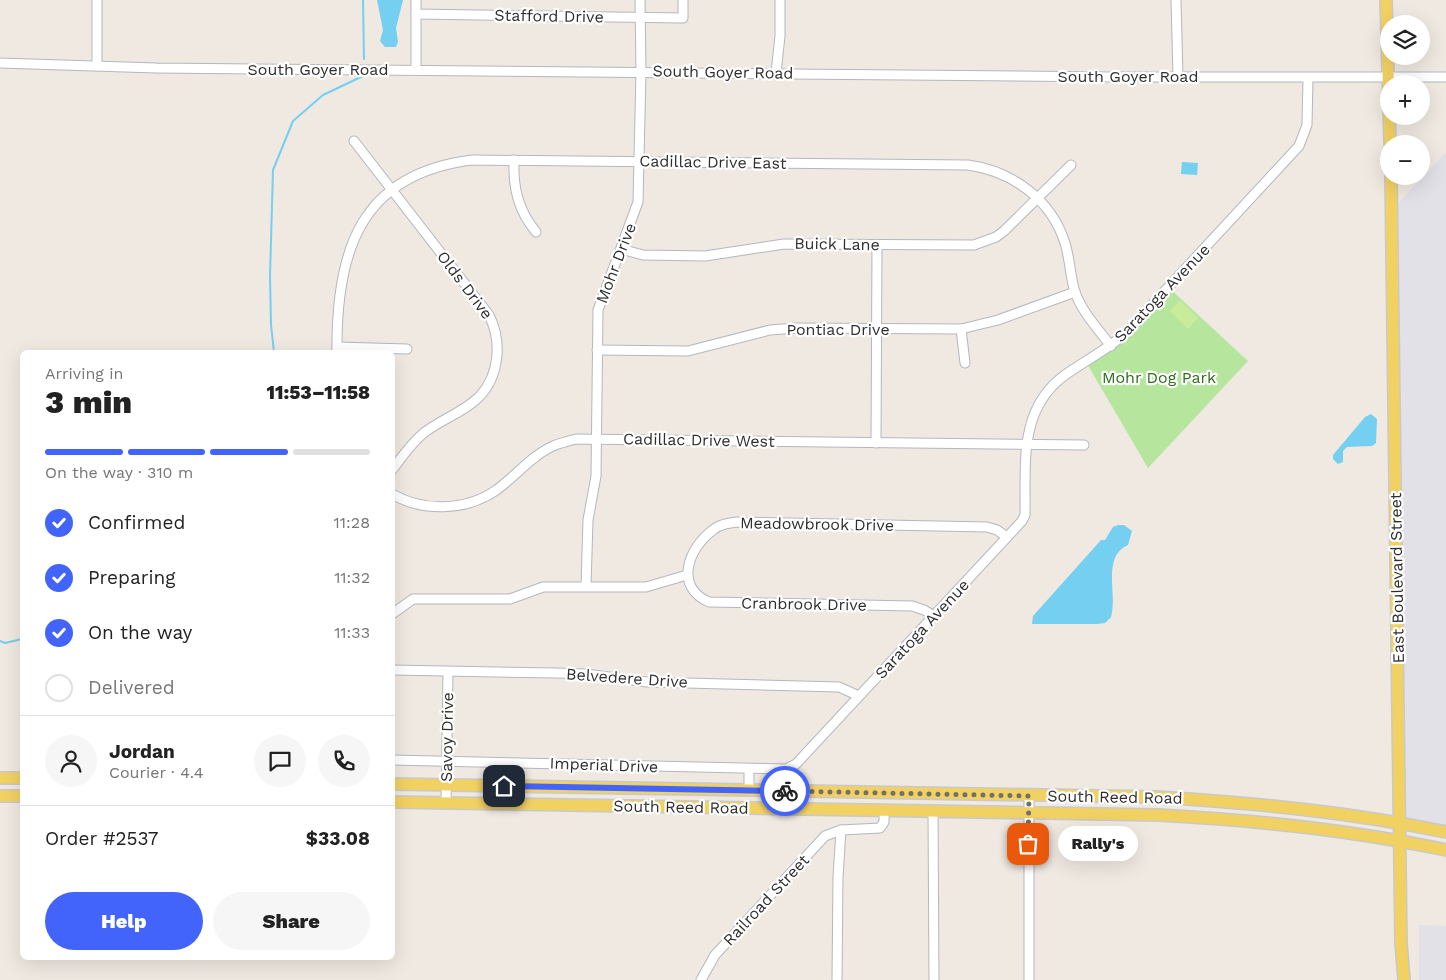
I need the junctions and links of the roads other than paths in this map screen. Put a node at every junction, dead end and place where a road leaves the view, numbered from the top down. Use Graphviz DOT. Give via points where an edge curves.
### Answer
graph roads {
  1 [pos="97,0"];
  2 [pos="416,0"];
  3 [pos="640,0"];
  4 [pos="683,0"];
  5 [pos="780,0"];
  6 [pos="1176,0"];
  7 [pos="1386,0"];
  8 [pos="416,14"];
  9 [pos="640,16"];
  10 [pos="0,63"];
  11 [pos="97,66"];
  12 [pos="416,69"];
  13 [pos="641,71"];
  14 [pos="776,73"];
  15 [pos="1387,75"];
  16 [pos="1380,76"];
  17 [pos="1178,77"];
  18 [pos="1430,77"];
  19 [pos="1446,77"];
  20 [pos="1308,78"];
  21 [pos="354,141"];
  22 [pos="514,160"];
  23 [pos="640,162"];
  24 [pos="1071,166"];
  25 [pos="1391,185"];
  26 [pos="392,190"];
  27 [pos="1038,198"];
  28 [pos="536,232"];
  29 [pos="877,245"];
  30 [pos="621,249"];
  31 [pos="1075,292"];
  32 [pos="876,329"];
  33 [pos="961,329"];
  34 [pos="1111,346"];
  35 [pos="407,349"];
  36 [pos="337,350"];
  37 [pos="597,350"];
  38 [pos="965,363"];
  39 [pos="596,439"];
  40 [pos="876,443"];
  41 [pos="1027,444"];
  42 [pos="1084,445"];
  43 [pos="395,466"];
  44 [pos="395,495"];
  45 [pos="1007,537"];
  46 [pos="687,575"];
  47 [pos="586,586"];
  48 [pos="395,612"];
  49 [pos="934,616"];
  50 [pos="395,670"];
  51 [pos="448,672"];
  52 [pos="859,696"];
  53 [pos="395,760"];
  54 [pos="447,761"];
  55 [pos="749,769"];
  56 [pos="786,769"];
  57 [pos="0,778"];
  58 [pos="20,778"];
  59 [pos="395,784"];
  60 [pos="447,785"];
  61 [pos="749,790"];
  62 [pos="0,796"];
  63 [pos="20,796"];
  64 [pos="1029,796"];
  65 [pos="395,802"];
  66 [pos="446,803"];
  67 [pos="884,811"];
  68 [pos="933,812"];
  69 [pos="1028,813"];
  70 [pos="1400,822"];
  71 [pos="841,830"];
  72 [pos="1446,832"];
  73 [pos="1400,840"];
  74 [pos="1446,850"];
  75 [pos="701,980"];
  76 [pos="838,980"];
  77 [pos="934,980"];
  78 [pos="1029,980"];
  79 [pos="1404,980"];
  1 -- 11 [label="street"];
  2 -- 8 [label="street"];
  3 -- 9 [label="street, Mohr Drive"];
  4 -- 9 [label="street, Stafford Drive" via="683,18"];
  5 -- 14 [label="street"];
  6 -- 17 [label="street"];
  7 -- 15 [label="main road"];
  8 -- 9 [label="street, Stafford Drive"];
  8 -- 12 [label="street"];
  9 -- 13 [label="street, Mohr Drive"];
  10 -- 11 [label="street, South Goyer Road"];
  11 -- 12 [label="street, South Goyer Road"];
  12 -- 13 [label="street, South Goyer Road"];
  13 -- 14 [label="street, South Goyer Road"];
  13 -- 23 [label="street, Mohr Drive"];
  14 -- 17 [label="street, South Goyer Road"];
  16 -- 20 [label="street, South Goyer Road"];
  17 -- 20 [label="street, South Goyer Road"];
  18 -- 19 [label="street, South Goyer Road"];
  20 -- 34 [label="street, Saratoga Avenue" via="1306,125 1299,146"];
  21 -- 26 [label="street, Olds Drive"];
  22 -- 23 [label="street, Cadillac Drive East"];
  22 -- 26 [label="street, Cadillac Drive East" via="451,162 426,170"];
  22 -- 28 [label="street" via="517,202"];
  23 -- 27 [label="street, Cadillac Drive East" via="968,165 999,172"];
  23 -- 30 [label="street, Mohr Drive" via="638,202"];
  24 -- 27 [label="street, Buick Lane"];
  25 -- 70 [label="main road, East Boulevard Street"];
  26 -- 36 [label="street, Cadillac Drive East" via="359,227 348,250 342,274"];
  26 -- 43 [label="street, Olds Drive" via="489,315 497,343 495,367 479,397 418,438"];
  27 -- 29 [label="street, Buick Lane" via="1004,231 984,243 959,246"];
  27 -- 31 [label="street, Cadillac Drive East" via="1065,242"];
  29 -- 30 [label="street, Buick Lane" via="784,244 705,256 643,254"];
  29 -- 32 [label="street"];
  30 -- 37 [label="street, Mohr Drive" via="598,310"];
  31 -- 33 [label="street, Pontiac Drive" via="998,320"];
  31 -- 34 [label="street, Cadillac Drive East"];
  32 -- 33 [label="street, Pontiac Drive"];
  32 -- 37 [label="street, Pontiac Drive" via="770,330 688,351"];
  32 -- 40 [label="street"];
  33 -- 38 [label="street"];
  34 -- 41 [label="street, Saratoga Avenue" via="1051,386 1035,409"];
  35 -- 36 [label="street"];
  37 -- 39 [label="street, Mohr Drive"];
  39 -- 40 [label="street, Cadillac Drive West"];
  39 -- 44 [label="street, Cadillac Drive West" via="576,439 554,446 495,491 460,506 418,504"];
  39 -- 47 [label="street, Mohr Drive" via="596,476 588,520"];
  40 -- 41 [label="street, Cadillac Drive West"];
  41 -- 42 [label="street, Cadillac Drive West"];
  41 -- 45 [label="street, Saratoga Avenue" via="1025,515"];
  45 -- 46 [label="street, Meadowbrook Drive" via="986,527 738,522 725,524 707,535 689,563"];
  45 -- 49 [label="street, Saratoga Avenue"];
  46 -- 47 [label="street" via="646,587"];
  46 -- 49 [label="street, Cranbrook Drive" via="695,593 709,602 912,606"];
  47 -- 48 [label="street" via="543,587 510,599 413,599"];
  49 -- 52 [label="street, Saratoga Avenue"];
  50 -- 51 [label="street, Belvedere Drive"];
  51 -- 52 [label="street, Belvedere Drive" via="563,673 647,682 838,687"];
  51 -- 54 [label="street, Savoy Drive"];
  52 -- 56 [label="street, Saratoga Avenue" via="796,764"];
  53 -- 54 [label="street, Imperial Drive"];
  54 -- 55 [label="street, Imperial Drive"];
  54 -- 60 [label="street, Savoy Drive"];
  55 -- 56 [label="street, Imperial Drive"];
  55 -- 61 [label="street"];
  57 -- 58 [label="main road"];
  59 -- 60 [label="main road, South Reed Road"];
  60 -- 61 [label="main road, South Reed Road"];
  60 -- 66 [label="street, Savoy Drive"];
  61 -- 64 [label="main road, South Reed Road"];
  62 -- 63 [label="main road"];
  64 -- 69 [label="street"];
  64 -- 70 [label="main road, South Reed Road" via="1157,797 1253,803"];
  65 -- 66 [label="main road, South Reed Road"];
  66 -- 67 [label="main road, South Reed Road"];
  67 -- 68 [label="main road, South Reed Road"];
  67 -- 71 [label="street" via="884,822 880,828"];
  68 -- 69 [label="main road, South Reed Road"];
  68 -- 77 [label="street"];
  69 -- 73 [label="main road, South Reed Road" via="1237,819"];
  69 -- 78 [label="street"];
  70 -- 72 [label="main road, South Reed Road"];
  70 -- 73 [label="main road, East Boulevard Street"];
  71 -- 75 [label="street, Railroad Street" via="825,836 747,919 715,955"];
  71 -- 76 [label="street"];
  73 -- 74 [label="main road, South Reed Road"];
  73 -- 79 [label="main road, East Boulevard Street"];
}
